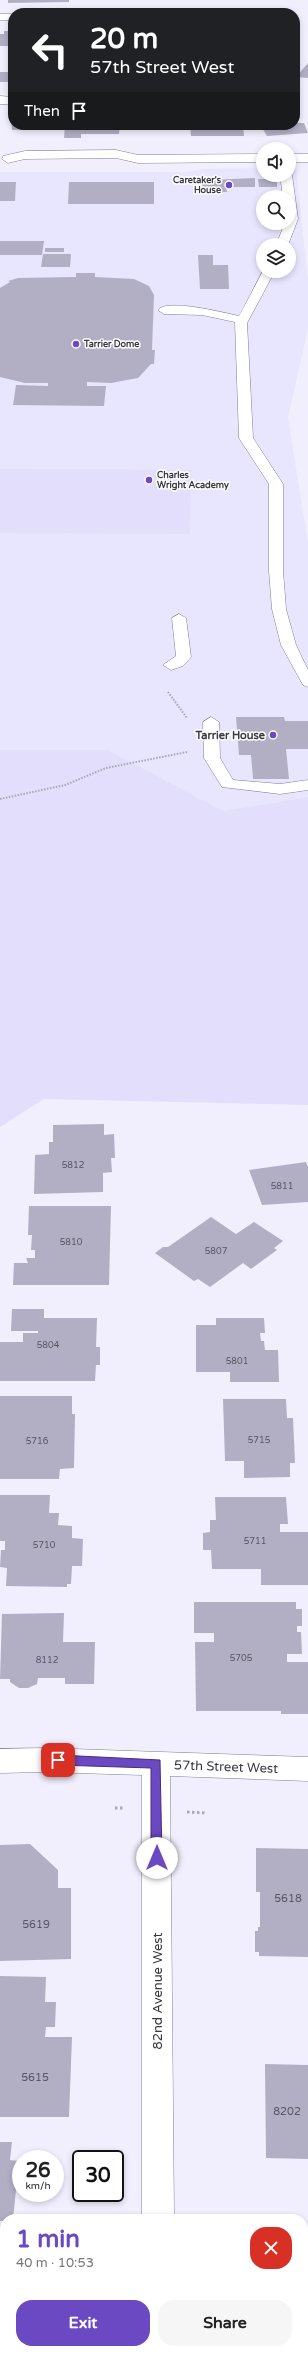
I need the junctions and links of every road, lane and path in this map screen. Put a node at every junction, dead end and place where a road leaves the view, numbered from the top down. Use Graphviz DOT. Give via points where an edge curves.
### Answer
graph roads {
  1 [pos="256,158"];
  2 [pos="296,158"];
  3 [pos="308,158"];
  4 [pos="4,159"];
  5 [pos="287,182"];
  6 [pos="285,238"];
  7 [pos="265,278"];
  8 [pos="164,310"];
  9 [pos="242,320"];
  10 [pos="179,618"];
  11 [pos="171,665"];
  12 [pos="308,682"];
  13 [pos="168,692"];
  14 [pos="188,721"];
  15 [pos="210,722"];
  16 [pos="191,751"];
  17 [pos="308,785"];
  18 [pos="0,799"];
  19 [pos="0,1761"];
  20 [pos="156,1764"];
  21 [pos="308,1769"];
  22 [pos="158,2214"];
  1 -- 4 [label="street" via="138,159 118,163 26,163"];
  2 -- 3 [label="street"];
  5 -- 6 [label="lane" via="292,219"];
  7 -- 9 [label="lane"];
  8 -- 9 [label="lane" via="202,311"];
  9 -- 12 [label="lane" via="246,438 250,448 276,484 276,592 281,627 298,667"];
  10 -- 11 [label="lane" via="184,657 178,664"];
  13 -- 14 [label="path"];
  15 -- 17 [label="lane" via="212,758 228,784 280,788"];
  16 -- 18 [label="path" via="106,768 64,785"];
  19 -- 20 [label="street, 57th Street West"];
  20 -- 21 [label="street, 57th Street West"];
  20 -- 22 [label="street, 82nd Avenue West"];
}
